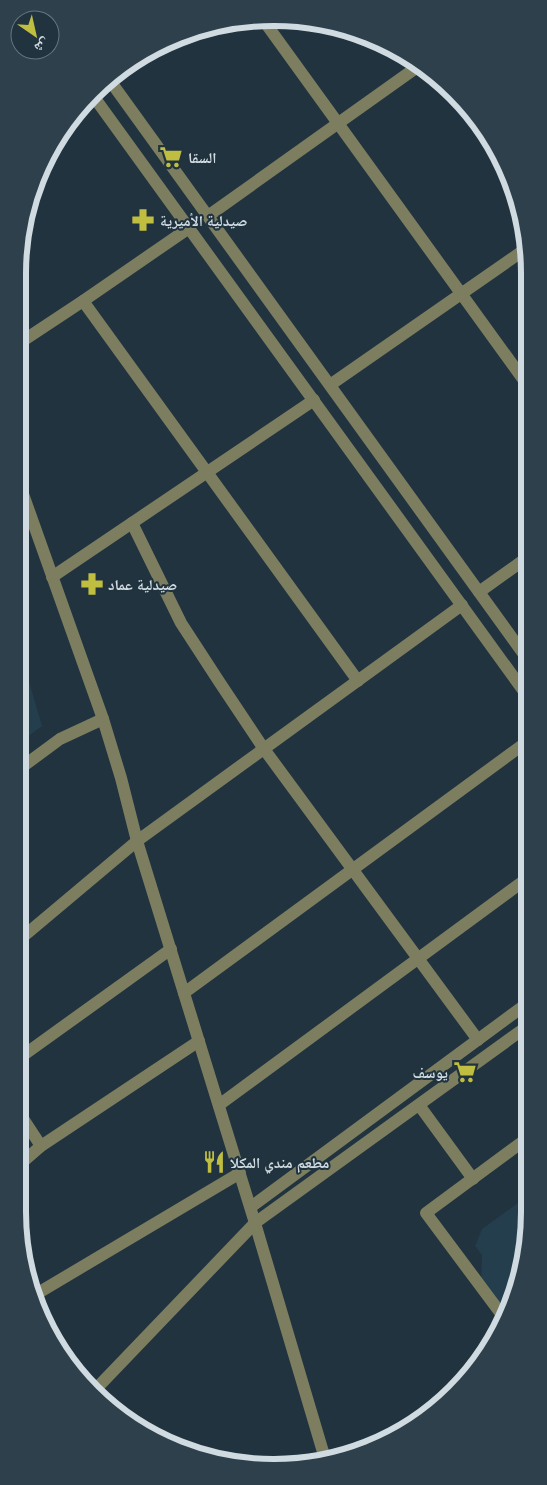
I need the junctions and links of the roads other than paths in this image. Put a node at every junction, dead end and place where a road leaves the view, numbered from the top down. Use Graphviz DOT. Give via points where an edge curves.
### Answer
graph roads {
  1 [pos="268,26"];
  2 [pos="413,70"];
  3 [pos="113,85"];
  4 [pos="97,101"];
  5 [pos="338,123"];
  6 [pos="208,216"];
  7 [pos="188,228"];
  8 [pos="520,253"];
  9 [pos="461,294"];
  10 [pos="83,301"];
  11 [pos="26,339"];
  12 [pos="521,376"];
  13 [pos="330,385"];
  14 [pos="314,400"];
  15 [pos="207,472"];
  16 [pos="26,503"];
  17 [pos="132,523"];
  18 [pos="521,562"];
  19 [pos="52,577"];
  20 [pos="479,592"];
  21 [pos="462,605"];
  22 [pos="521,650"];
  23 [pos="358,681"];
  24 [pos="521,687"];
  25 [pos="103,719"];
  26 [pos="521,746"];
  27 [pos="264,749"];
  28 [pos="26,764"];
  29 [pos="137,841"];
  30 [pos="352,869"];
  31 [pos="521,883"];
  32 [pos="26,934"];
  33 [pos="171,949"];
  34 [pos="418,958"];
  35 [pos="184,993"];
  36 [pos="521,1008"];
  37 [pos="521,1031"];
  38 [pos="478,1040"];
  39 [pos="199,1041"];
  40 [pos="26,1053"];
  41 [pos="219,1105"];
  42 [pos="419,1105"];
  43 [pos="26,1124"];
  44 [pos="521,1143"];
  45 [pos="41,1146"];
  46 [pos="26,1159"];
  47 [pos="240,1173"];
  48 [pos="473,1179"];
  49 [pos="251,1207"];
  50 [pos="255,1223"];
  51 [pos="39,1292"];
  52 [pos="499,1312"];
  53 [pos="99,1386"];
  54 [pos="324,1454"];
  1 -- 5 [label="street"];
  2 -- 5 [label="street"];
  3 -- 6 [label="street"];
  4 -- 7 [label="street"];
  5 -- 6 [label="street"];
  5 -- 9 [label="street"];
  6 -- 13 [label="street"];
  7 -- 10 [label="street"];
  7 -- 14 [label="street"];
  8 -- 9 [label="street"];
  9 -- 12 [label="street"];
  9 -- 13 [label="street"];
  10 -- 11 [label="street"];
  10 -- 15 [label="street"];
  13 -- 20 [label="street"];
  14 -- 15 [label="street"];
  14 -- 21 [label="street"];
  15 -- 17 [label="street"];
  15 -- 23 [label="street"];
  16 -- 19 [label="street"];
  17 -- 19 [label="street"];
  17 -- 27 [label="street" via="181,623"];
  18 -- 20 [label="street"];
  19 -- 25 [label="street"];
  20 -- 22 [label="street"];
  21 -- 23 [label="street"];
  21 -- 24 [label="street"];
  23 -- 27 [label="street"];
  25 -- 28 [label="street" via="60,739"];
  25 -- 29 [label="street"];
  26 -- 30 [label="street"];
  27 -- 29 [label="street"];
  27 -- 30 [label="street"];
  29 -- 32 [label="street"];
  29 -- 33 [label="street"];
  30 -- 34 [label="street"];
  30 -- 35 [label="street"];
  31 -- 34 [label="street"];
  33 -- 35 [label="street"];
  33 -- 40 [label="street"];
  34 -- 38 [label="street"];
  34 -- 41 [label="street"];
  35 -- 39 [label="street"];
  36 -- 38 [label="street"];
  37 -- 42 [label="street"];
  38 -- 49 [label="street"];
  39 -- 41 [label="street"];
  39 -- 45 [label="street"];
  41 -- 47 [label="street"];
  42 -- 48 [label="street"];
  42 -- 50 [label="street"];
  43 -- 45 [label="street"];
  44 -- 48 [label="street"];
  45 -- 46 [label="street"];
  47 -- 49 [label="street"];
  47 -- 51 [label="street"];
  48 -- 52 [label="street" via="426,1213"];
  49 -- 50 [label="street"];
  50 -- 53 [label="street"];
  50 -- 54 [label="street"];
}
